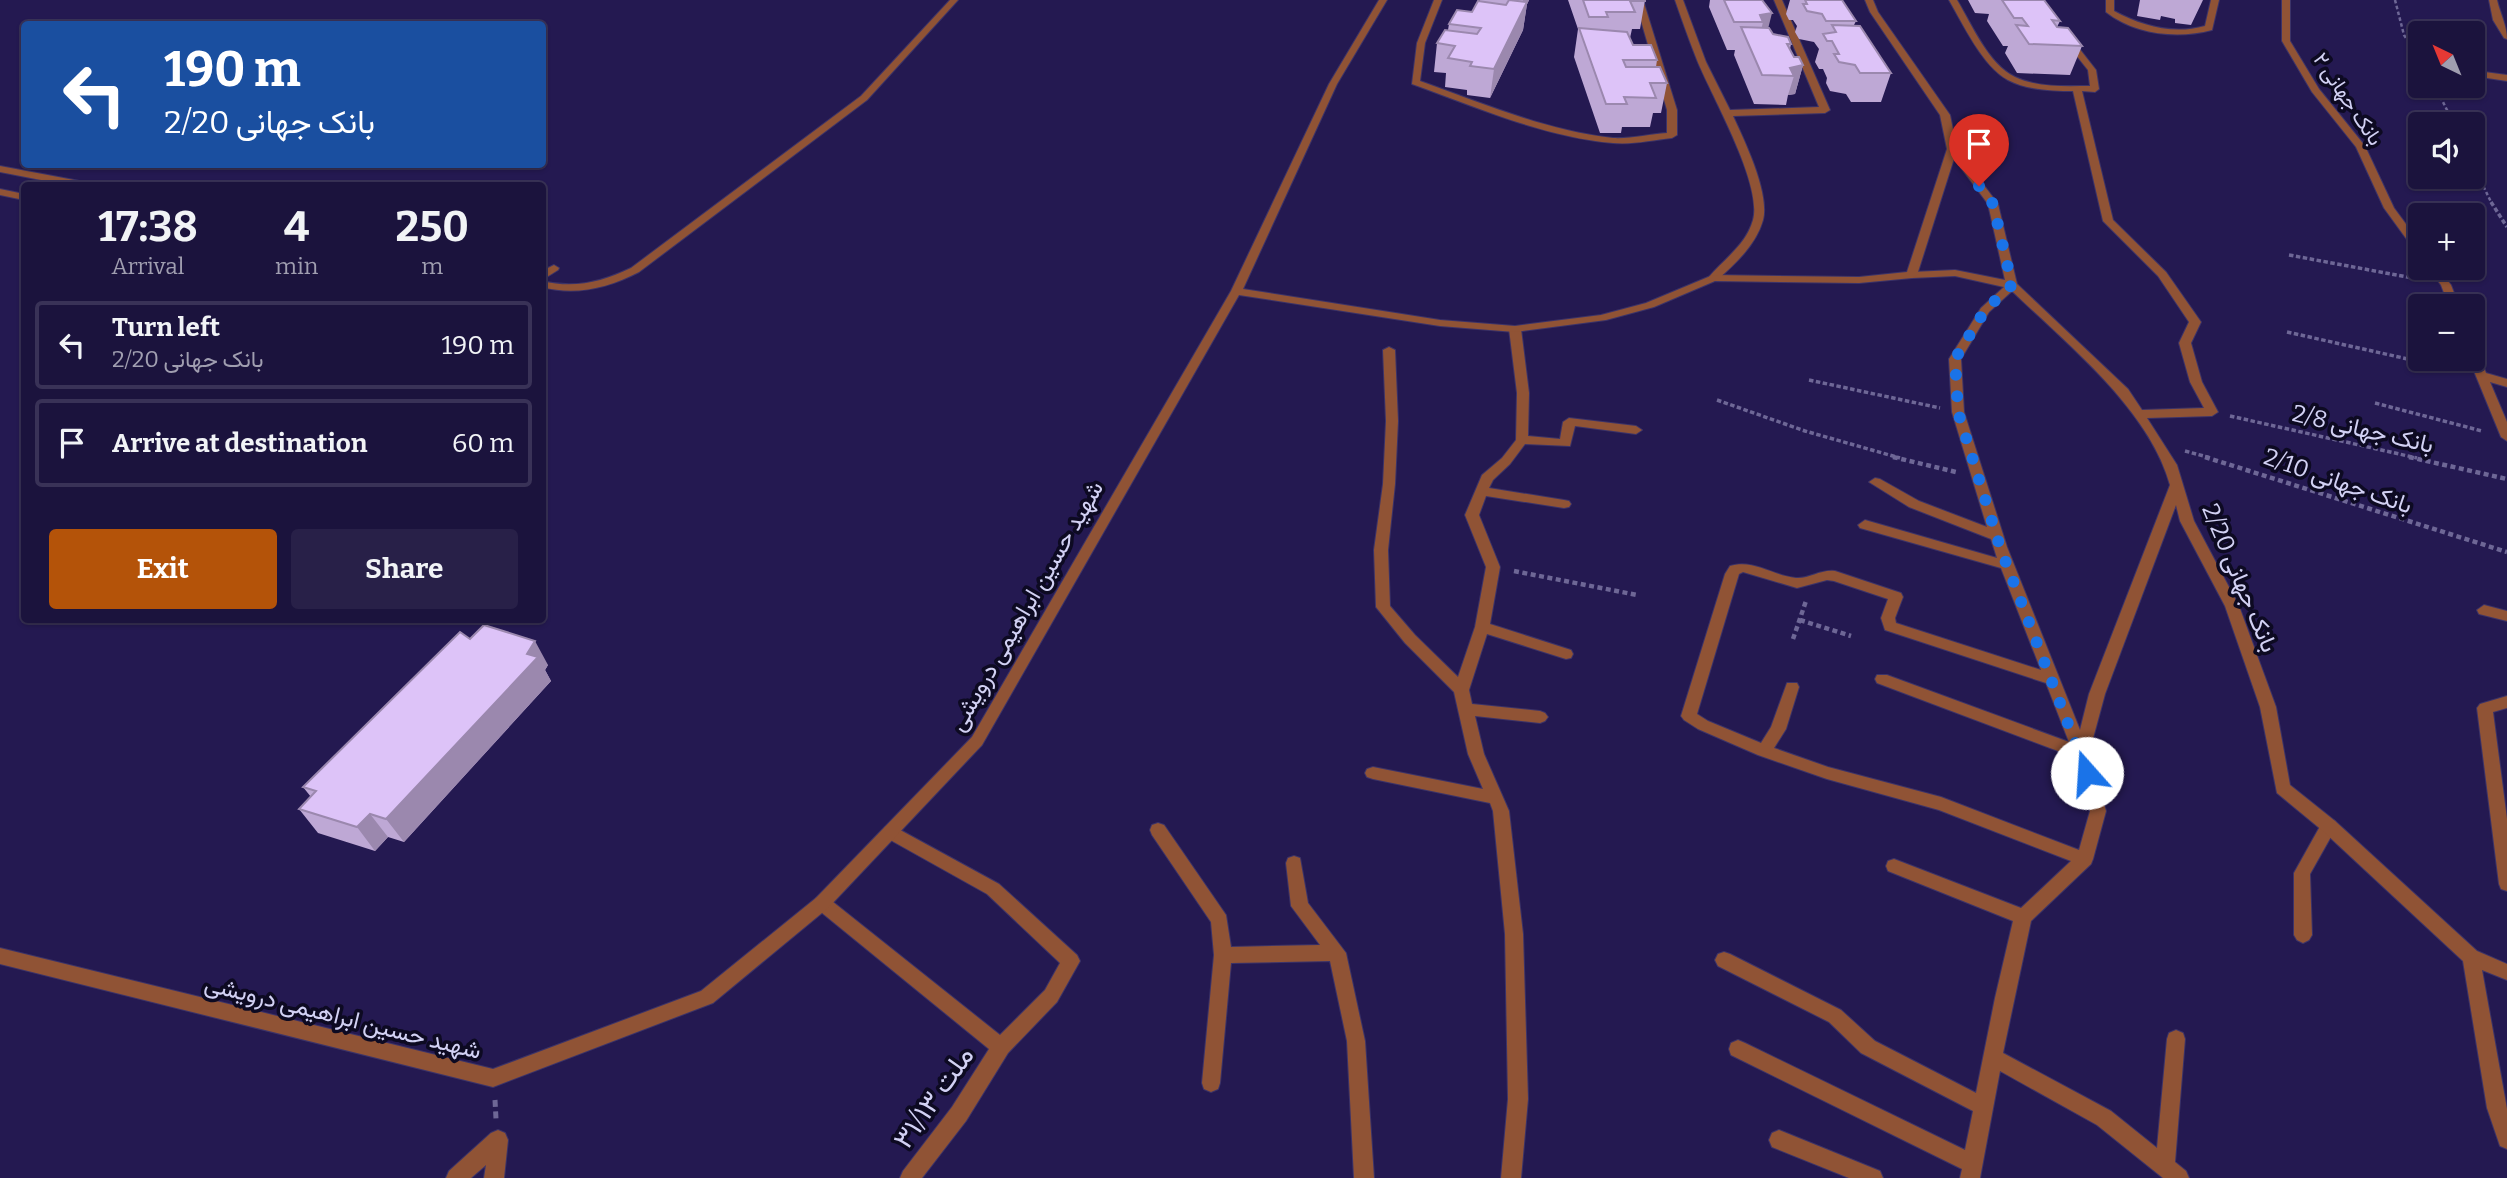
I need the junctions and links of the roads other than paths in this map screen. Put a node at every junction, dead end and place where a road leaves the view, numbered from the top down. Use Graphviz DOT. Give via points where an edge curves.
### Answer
graph roads {
  1 [pos="954,0"];
  2 [pos="1383,0"];
  3 [pos="1438,0"];
  4 [pos="1639,0"];
  5 [pos="1679,0"];
  6 [pos="1778,0"];
  7 [pos="1869,0"];
  8 [pos="1953,0"];
  9 [pos="2110,0"];
  10 [pos="2215,0"];
  11 [pos="2286,0"];
  12 [pos="2493,0"];
  13 [pos="2060,30"];
  14 [pos="2507,36"];
  15 [pos="2485,75"];
  16 [pos="2507,78"];
  17 [pos="2077,88"];
  18 [pos="1727,113"];
  19 [pos="1952,149"];
  20 [pos="0,169"];
  21 [pos="69,182"];
  22 [pos="0,192"];
  23 [pos="21,196"];
  24 [pos="2408,234"];
  25 [pos="546,267"];
  26 [pos="546,274"];
  27 [pos="1912,275"];
  28 [pos="1713,278"];
  29 [pos="546,285"];
  30 [pos="2012,285"];
  31 [pos="1236,291"];
  32 [pos="1515,329"];
  33 [pos="1389,350"];
  34 [pos="2479,371"];
  35 [pos="2481,375"];
  36 [pos="2507,383"];
  37 [pos="2138,414"];
  38 [pos="1636,430"];
  39 [pos="2507,437"];
  40 [pos="1522,440"];
  41 [pos="1875,482"];
  42 [pos="2177,484"];
  43 [pos="1482,491"];
  44 [pos="1564,503"];
  45 [pos="1865,525"];
  46 [pos="1997,536"];
  47 [pos="2007,565"];
  48 [pos="2484,610"];
  49 [pos="2507,616"];
  50 [pos="1482,627"];
  51 [pos="1566,654"];
  52 [pos="1882,679"];
  53 [pos="2050,679"];
  54 [pos="1792,687"];
  55 [pos="1461,691"];
  56 [pos="2507,702"];
  57 [pos="1466,709"];
  58 [pos="1540,717"];
  59 [pos="1764,751"];
  60 [pos="2081,753"];
  61 [pos="1373,773"];
  62 [pos="1495,799"];
  63 [pos="2329,826"];
  64 [pos="1158,830"];
  65 [pos="891,832"];
  66 [pos="2085,859"];
  67 [pos="1294,863"];
  68 [pos="1894,866"];
  69 [pos="2507,884"];
  70 [pos="822,903"];
  71 [pos="2023,917"];
  72 [pos="2303,935"];
  73 [pos="1337,953"];
  74 [pos="1223,955"];
  75 [pos="0,956"];
  76 [pos="2471,957"];
  77 [pos="1724,960"];
  78 [pos="2507,972"];
  79 [pos="2176,1039"];
  80 [pos="1001,1046"];
  81 [pos="1738,1049"];
  82 [pos="1993,1057"];
  83 [pos="1211,1083"];
  84 [pos="1983,1107"];
  85 [pos="2507,1139"];
  86 [pos="1779,1140"];
  87 [pos="1971,1171"];
  88 [pos="2172,1172"];
  89 [pos="456,1178"];
  90 [pos="494,1178"];
  91 [pos="910,1178"];
  92 [pos="1364,1178"];
  93 [pos="1511,1178"];
  94 [pos="1873,1178"];
  1 -- 29 [label="street" via="864,99 646,262 615,281"];
  2 -- 31 [label="street, شهید حسین ابراهیمی درویشی" via="1333,84"];
  3 -- 4 [label="street" via="1421,43 1415,82 1537,124 1615,141 1672,135 1672,110"];
  5 -- 18 [label="street"];
  6 -- 18 [label="street" via="1825,110"];
  7 -- 19 [label="street" via="1945,115"];
  8 -- 17 [label="street" via="1987,55 2010,79"];
  9 -- 10 [label="street" via="2110,12 2127,22 2193,34 2209,28"];
  11 -- 24 [label="street, بانک جهانی ۲" via="2286,41 2315,90 2360,146 2389,208"];
  12 -- 14 [label="street" via="2497,20"];
  13 -- 17 [label="street" via="2092,70 2095,89"];
  15 -- 16 [label="street"];
  17 -- 37 [label="street" via="2108,221 2162,274 2195,322 2185,343 2196,382 2212,412"];
  18 -- 28 [label="street" via="1747,158 1760,215 1741,252"];
  19 -- 27 [label="street"];
  19 -- 30 [label="street" via="1993,204"];
  20 -- 21 [label="street"];
  22 -- 23 [label="street"];
  25 -- 26 [label="street" via="554,268"];
  27 -- 28 [label="street" via="1859,281"];
  27 -- 30 [label="street" via="1955,273"];
  28 -- 32 [label="street" via="1602,318"];
  30 -- 37 [label="street, بانک جهانی 2/20" via="2124,392"];
  30 -- 46 [label="street" via="1985,310 1955,359 1958,412"];
  31 -- 32 [label="street" via="1440,323"];
  31 -- 65 [label="street, شهید حسین ابراهیمی درویشی" via="977,741"];
  32 -- 40 [label="street" via="1523,393"];
  33 -- 55 [label="street" via="1392,421 1381,550 1383,607"];
  34 -- 35 [label="street"];
  35 -- 36 [label="street"];
  35 -- 39 [label="street"];
  37 -- 42 [label="street, بانک جهانی 2/20" via="2172,465"];
  38 -- 40 [label="street" via="1569,422 1566,443"];
  40 -- 43 [label="street" via="1487,478"];
  41 -- 46 [label="street" via="1914,504"];
  42 -- 60 [label="street" via="2097,694"];
  42 -- 63 [label="street, بانک جهانی 2/20" via="2188,521 2232,606 2268,707 2283,788"];
  43 -- 44 [label="street"];
  43 -- 50 [label="street" via="1472,515 1493,567"];
  45 -- 47 [label="street"];
  46 -- 47 [label="street"];
  47 -- 53 [label="street"];
  48 -- 49 [label="street"];
  50 -- 51 [label="street"];
  50 -- 55 [label="street"];
  52 -- 60 [label="street"];
  53 -- 59 [label="street" via="1890,626 1888,618 1897,601 1893,595 1835,576 1797,583 1743,567 1735,569 1689,716"];
  53 -- 60 [label="street"];
  54 -- 59 [label="street" via="1778,729"];
  55 -- 57 [label="street"];
  56 -- 69 [label="street" via="2485,708"];
  57 -- 58 [label="street"];
  57 -- 62 [label="street" via="1476,754"];
  59 -- 66 [label="street" via="1941,804"];
  60 -- 66 [label="street" via="2098,811"];
  61 -- 62 [label="street"];
  62 -- 93 [label="street" via="1501,811 1514,934 1518,1099"];
  63 -- 72 [label="street" via="2302,873"];
  63 -- 76 [label="street, بانک جهانی 2/20"];
  64 -- 74 [label="street" via="1220,919"];
  65 -- 70 [label="street, شهید حسین ابراهیمی درویشی"];
  65 -- 80 [label="street, ملت ۳۱/۱۳" via="993,889 1071,961 1051,996"];
  66 -- 71 [label="street"];
  67 -- 73 [label="street" via="1300,906"];
  68 -- 71 [label="street"];
  70 -- 75 [label="street, شهید حسین ابراهیمی درویشی" via="706,997 493,1078"];
  70 -- 80 [label="street"];
  71 -- 82 [label="street"];
  73 -- 74 [label="street"];
  73 -- 92 [label="street" via="1356,1041"];
  74 -- 83 [label="street"];
  76 -- 78 [label="street"];
  76 -- 85 [label="street" via="2497,1108"];
  77 -- 84 [label="street" via="1835,1016 1868,1047"];
  79 -- 88 [label="street"];
  80 -- 91 [label="street, ملت ۳۱/۱۳" via="959,1114"];
  81 -- 87 [label="street"];
  82 -- 84 [label="street"];
  82 -- 88 [label="street" via="2104,1118"];
  84 -- 87 [label="street"];
  86 -- 94 [label="street"];
  89 -- 90 [label="street" via="498,1140"];
}
